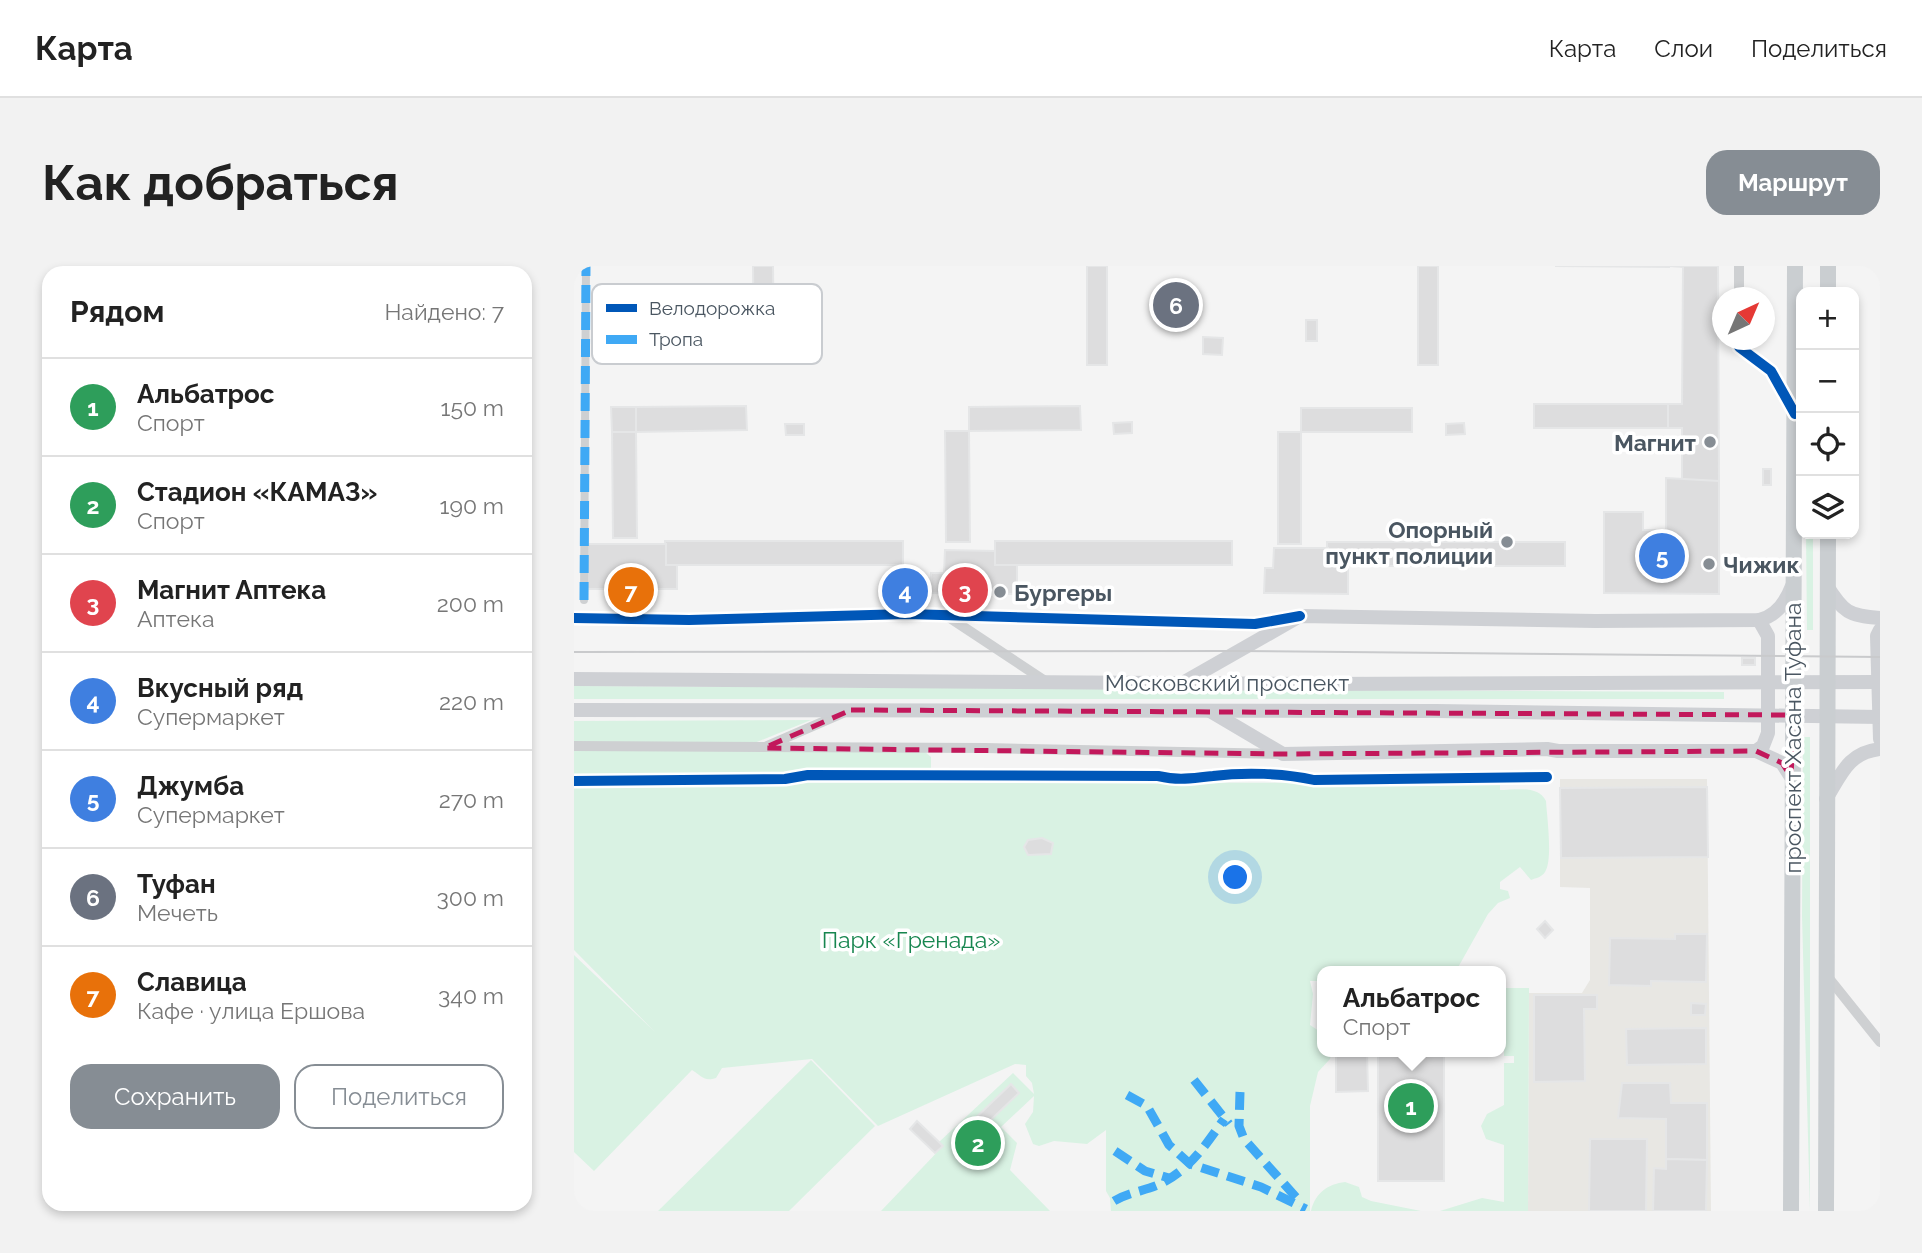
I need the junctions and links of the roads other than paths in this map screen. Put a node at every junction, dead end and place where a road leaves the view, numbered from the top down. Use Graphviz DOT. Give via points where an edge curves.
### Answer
graph roads {
  1 [pos="586,266"];
  2 [pos="1740,266"];
  3 [pos="1795,266"];
  4 [pos="1828,266"];
  5 [pos="1740,287"];
  6 [pos="1828,287"];
  7 [pos="1744,350"];
  8 [pos="1795,414"];
  9 [pos="1828,539"];
  10 [pos="1793,584"];
  11 [pos="1827,586"];
  12 [pos="584,600"];
  13 [pos="947,616"];
  14 [pos="1300,616"];
  15 [pos="574,618"];
  16 [pos="1880,618"];
  17 [pos="1759,620"];
  18 [pos="1878,633"];
  19 [pos="574,679"];
  20 [pos="1045,681"];
  21 [pos="1186,681"];
  22 [pos="1880,682"];
  23 [pos="574,710"];
  24 [pos="852,710"];
  25 [pos="1208,711"];
  26 [pos="1879,729"];
  27 [pos="574,746"];
  28 [pos="764,748"];
  29 [pos="1880,749"];
  30 [pos="1756,751"];
  31 [pos="1283,754"];
  32 [pos="1791,777"];
  33 [pos="1826,799"];
  34 [pos="1825,974"];
  35 [pos="1880,1042"];
  36 [pos="1791,1211"];
  37 [pos="1826,1211"];
  1 -- 12 [label="street"];
  2 -- 5 [label="street"];
  3 -- 8 [label="main road, проспект Хасана Туфана"];
  4 -- 6 [label="main road"];
  7 -- 8 [label="street" via="1771,371"];
  8 -- 10 [label="main road, проспект Хасана Туфана"];
  9 -- 11 [label="main road, проспект Хасана Туфана"];
  10 -- 17 [label="main road" via="1785,604"];
  10 -- 32 [label="main road, проспект Хасана Туфана"];
  11 -- 16 [label="main road" via="1839,605 1855,616"];
  11 -- 33 [label="main road, проспект Хасана Туфана"];
  13 -- 14 [label="street" via="1255,624"];
  13 -- 15 [label="street"];
  13 -- 20 [label="street"];
  14 -- 17 [label="main road"];
  14 -- 21 [label="main road"];
  17 -- 30 [label="main road" via="1768,636 1768,733"];
  18 -- 26 [label="main road"];
  19 -- 20 [label="main road, Московский проспект"];
  20 -- 21 [label="main road, Московский проспект"];
  21 -- 22 [label="main road, Московский проспект"];
  23 -- 24 [label="main road, Московский проспект"];
  24 -- 25 [label="main road, Московский проспект"];
  24 -- 28 [label="street"];
  25 -- 26 [label="main road, Московский проспект"];
  25 -- 31 [label="main road"];
  27 -- 28 [label="street"];
  28 -- 31 [label="street"];
  29 -- 33 [label="main road" via="1862,752 1847,764"];
  30 -- 31 [label="main road"];
  30 -- 32 [label="main road" via="1782,763"];
  32 -- 36 [label="main road, проспект Хасана Туфана"];
  33 -- 34 [label="main road, проспект Хасана Туфана"];
  34 -- 35 [label="street"];
  34 -- 37 [label="main road, проспект Хасана Туфана"];
}
